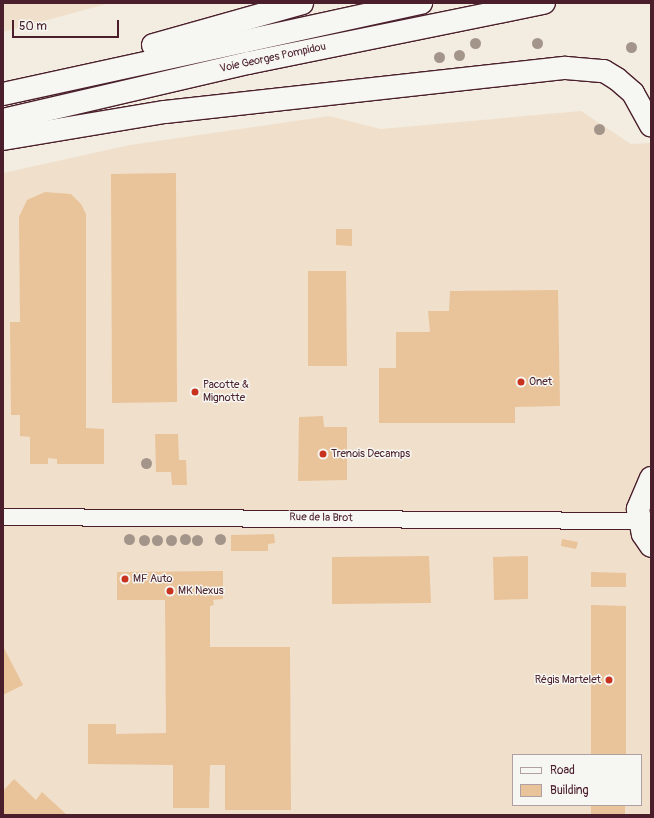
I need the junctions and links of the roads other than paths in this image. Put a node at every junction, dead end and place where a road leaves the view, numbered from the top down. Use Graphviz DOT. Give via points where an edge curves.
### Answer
graph roads {
  1 [pos="302,3"];
  2 [pos="421,3"];
  3 [pos="544,3"];
  4 [pos="3,87"];
  5 [pos="3,94"];
  6 [pos="3,120"];
  7 [pos="651,125"];
  8 [pos="3,139"];
  9 [pos="651,478"];
  10 [pos="3,517"];
  11 [pos="638,521"];
  12 [pos="651,546"];
  1 -- 4 [label="main road"];
  2 -- 5 [label="main road"];
  3 -- 6 [label="main road, Voie Georges Pompidou" via="248,63"];
  7 -- 8 [label="main road" via="633,94 617,79 604,71 566,68 165,112"];
  9 -- 11 [label="main road" via="640,497"];
  10 -- 11 [label="street, Rue de la Brot"];
  11 -- 12 [label="main road"];
}
